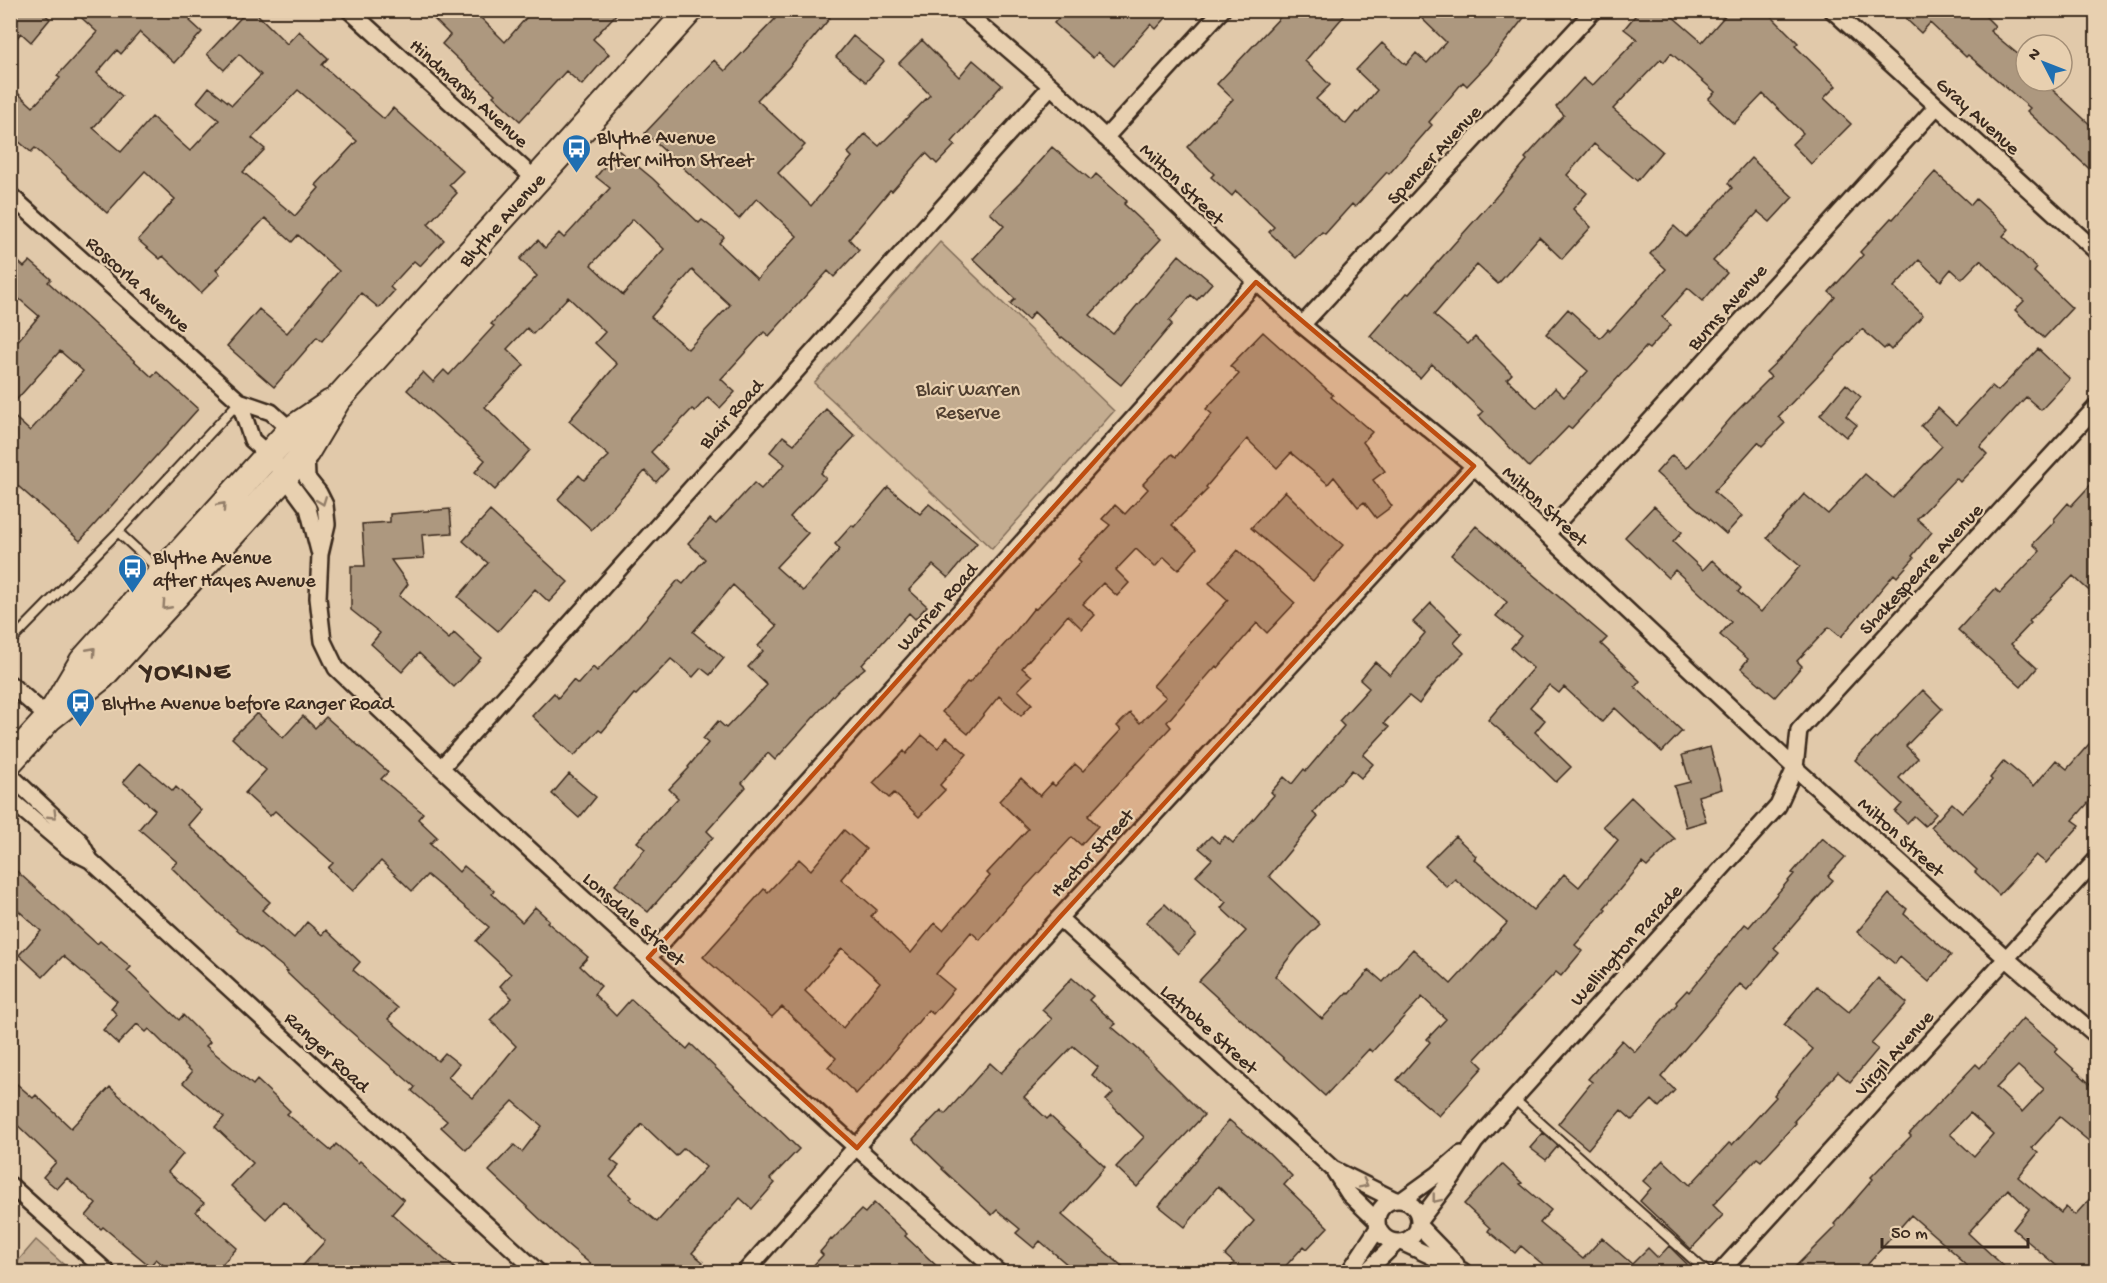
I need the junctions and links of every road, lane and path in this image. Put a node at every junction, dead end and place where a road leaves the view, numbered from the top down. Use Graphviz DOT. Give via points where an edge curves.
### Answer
graph roads {
  1 [pos="348,10"];
  2 [pos="690,10"];
  3 [pos="963,10"];
  4 [pos="1222,10"];
  5 [pos="1594,10"];
  6 [pos="1832,10"];
  7 [pos="1051,86"];
  8 [pos="1937,106"];
  9 [pos="1105,138"];
  10 [pos="536,180"];
  11 [pos="10,195"];
  12 [pos="2097,251"];
  13 [pos="1256,282"];
  14 [pos="1302,325"];
  15 [pos="337,400"];
  16 [pos="239,401"];
  17 [pos="2097,407"];
  18 [pos="291,430"];
  19 [pos="306,452"];
  20 [pos="269,455"];
  21 [pos="1474,466"];
  22 [pos="284,477"];
  23 [pos="118,532"];
  24 [pos="1547,534"];
  25 [pos="320,554"];
  26 [pos="162,573"];
  27 [pos="10,642"];
  28 [pos="10,684"];
  29 [pos="49,718"];
  30 [pos="10,761"];
  31 [pos="441,768"];
  32 [pos="1795,768"];
  33 [pos="10,775"];
  34 [pos="10,798"];
  35 [pos="90,860"];
  36 [pos="2097,860"];
  37 [pos="1059,918"];
  38 [pos="648,958"];
  39 [pos="2007,959"];
  40 [pos="2097,1035"];
  41 [pos="1513,1099"];
  42 [pos="1475,1142"];
  43 [pos="857,1148"];
  44 [pos="1333,1169"];
  45 [pos="10,1185"];
  46 [pos="1398,1200"];
  47 [pos="1419,1223"];
  48 [pos="1377,1224"];
  49 [pos="1399,1242"];
  50 [pos="107,1272"];
  51 [pos="538,1272"];
  52 [pos="745,1272"];
  53 [pos="998,1272"];
  54 [pos="1349,1272"];
  55 [pos="1366,1272"];
  56 [pos="1464,1272"];
  57 [pos="1707,1272"];
  58 [pos="1720,1272"];
  1 -- 10 [label="street, Hindmarsh Avenue"];
  2 -- 10 [label="main road, Blythe Avenue"];
  3 -- 7 [label="street, Milton Street"];
  4 -- 9 [label="street"];
  5 -- 14 [label="street, Spencer Avenue"];
  6 -- 8 [label="street, Gray Avenue"];
  7 -- 9 [label="street, Milton Street"];
  7 -- 31 [label="street, Blair Road"];
  8 -- 12 [label="street, Gray Avenue"];
  8 -- 24 [label="street, Burns Avenue"];
  9 -- 13 [label="street, Milton Street"];
  10 -- 15 [label="main road, Blythe Avenue"];
  11 -- 16 [label="street, Roscorla Avenue"];
  13 -- 14 [label="street, Milton Street"];
  13 -- 38 [label="street, Warren Road"];
  14 -- 21 [label="street, Milton Street"];
  15 -- 18 [label="main road, Blythe Avenue"];
  15 -- 19 [label="main road, Blythe Avenue"];
  16 -- 18 [label="street, Roscorla Avenue" via="271,412"];
  16 -- 20 [label="street, Roscorla Avenue" via="252,440"];
  16 -- 23 [label="lane"];
  17 -- 32 [label="street, Shakespeare Avenue" via="1799,730"];
  18 -- 19 [label="street, Roscorla Avenue"];
  18 -- 20 [label="main road, Blythe Avenue"];
  19 -- 22 [label="main road, Blythe Avenue"];
  19 -- 25 [label="street, Lonsdale Street, one-way" via="307,478 325,505 327,524"];
  20 -- 22 [label="street, Roscorla Avenue"];
  26 -- 20 [label="main road, Blythe Avenue, one-way"];
  21 -- 24 [label="street, Milton Street"];
  21 -- 37 [label="street, Hector Street"];
  22 -- 25 [label="street, Lonsdale Street" via="308,508"];
  22 -- 29 [label="main road, Blythe Avenue, one-way" via="101,677"];
  23 -- 26 [label="lane"];
  23 -- 27 [label="lane"];
  24 -- 32 [label="street, Milton Street"];
  25 -- 31 [label="street, Lonsdale Street" via="319,624 336,668"];
  29 -- 26 [label="main road, Blythe Avenue, one-way" via="83,661"];
  28 -- 29 [label="street"];
  29 -- 30 [label="main road, Blythe Avenue"];
  31 -- 38 [label="street, Lonsdale Street"];
  32 -- 39 [label="street, Milton Street"];
  32 -- 41 [label="street, Wellington Parade" via="1778,806"];
  33 -- 35 [label="street, Ranger Road, one-way" via="80,841"];
  34 -- 35 [label="street, Ranger Road" via="70,850"];
  35 -- 51 [label="street, Ranger Road"];
  36 -- 39 [label="street, Virgil Avenue"];
  37 -- 43 [label="street, Hector Street"];
  37 -- 44 [label="street, Latrobe Street"];
  38 -- 43 [label="street, Lonsdale Street"];
  39 -- 40 [label="street, Milton Street"];
  39 -- 58 [label="street, Virgil Avenue"];
  41 -- 42 [label="street, Wellington Parade"];
  41 -- 57 [label="lane"];
  42 -- 46 [label="street, Wellington Parade" via="1438,1174"];
  42 -- 47 [label="street, Wellington Parade, one-way"];
  43 -- 52 [label="street, Hector Street"];
  43 -- 53 [label="street, Lonsdale Street"];
  44 -- 46 [label="street, Latrobe Street, one-way"];
  44 -- 48 [label="street, Latrobe Street" via="1349,1194"];
  45 -- 50 [label="street"];
  46 -- 47 [label="street" via="1414,1207"];
  46 -- 48 [label="street" via="1382,1207"];
  47 -- 49 [label="street" via="1414,1235"];
  47 -- 56 [label="street"];
  48 -- 49 [label="street" via="1387,1239"];
  48 -- 54 [label="street"];
  49 -- 55 [label="street"];
  49 -- 56 [label="street"];
}
